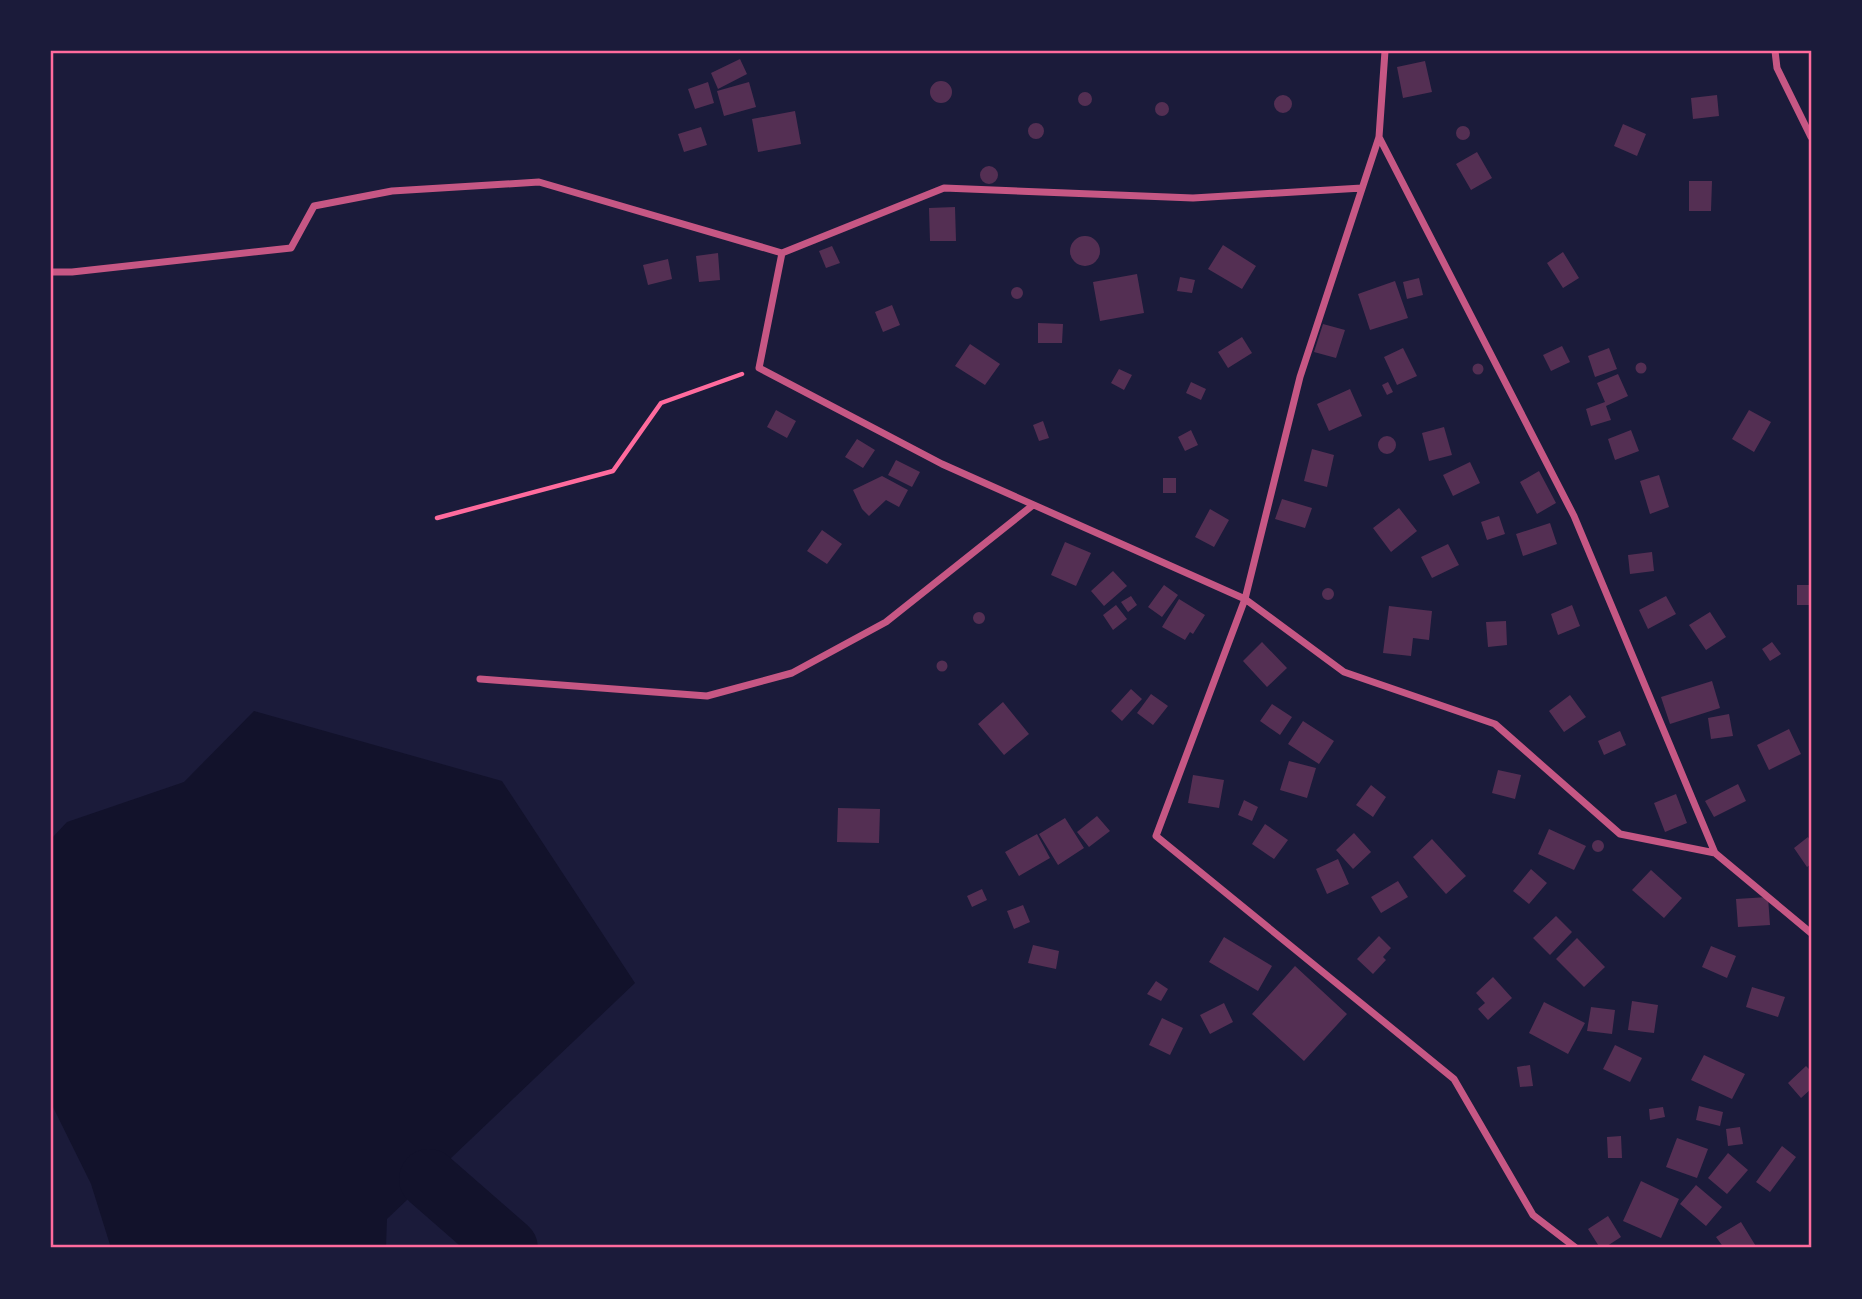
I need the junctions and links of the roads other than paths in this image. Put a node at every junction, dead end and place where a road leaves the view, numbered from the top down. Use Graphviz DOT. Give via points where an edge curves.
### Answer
graph roads {
  1 [pos="1385,51"];
  2 [pos="1775,51"];
  3 [pos="1379,137"];
  4 [pos="1811,137"];
  5 [pos="1362,188"];
  6 [pos="782,253"];
  7 [pos="51,272"];
  8 [pos="1033,505"];
  9 [pos="1245,600"];
  10 [pos="480,679"];
  11 [pos="1715,853"];
  12 [pos="1811,933"];
  13 [pos="1576,1248"];
  1 -- 3 [label="street"];
  2 -- 4 [label="street" via="1777,68"];
  3 -- 5 [label="street"];
  3 -- 11 [label="street" via="1574,516"];
  5 -- 6 [label="street" via="1193,198 944,188"];
  5 -- 9 [label="street" via="1300,377"];
  6 -- 7 [label="street" via="539,182 392,191 314,206 291,248"];
  6 -- 8 [label="street" via="759,368 942,464"];
  8 -- 9 [label="street"];
  8 -- 10 [label="street" via="886,622 793,673 707,696"];
  9 -- 11 [label="street" via="1344,672 1495,724 1620,834"];
  9 -- 13 [label="street" via="1156,836 1454,1079 1532,1215"];
  11 -- 12 [label="street"];
}
